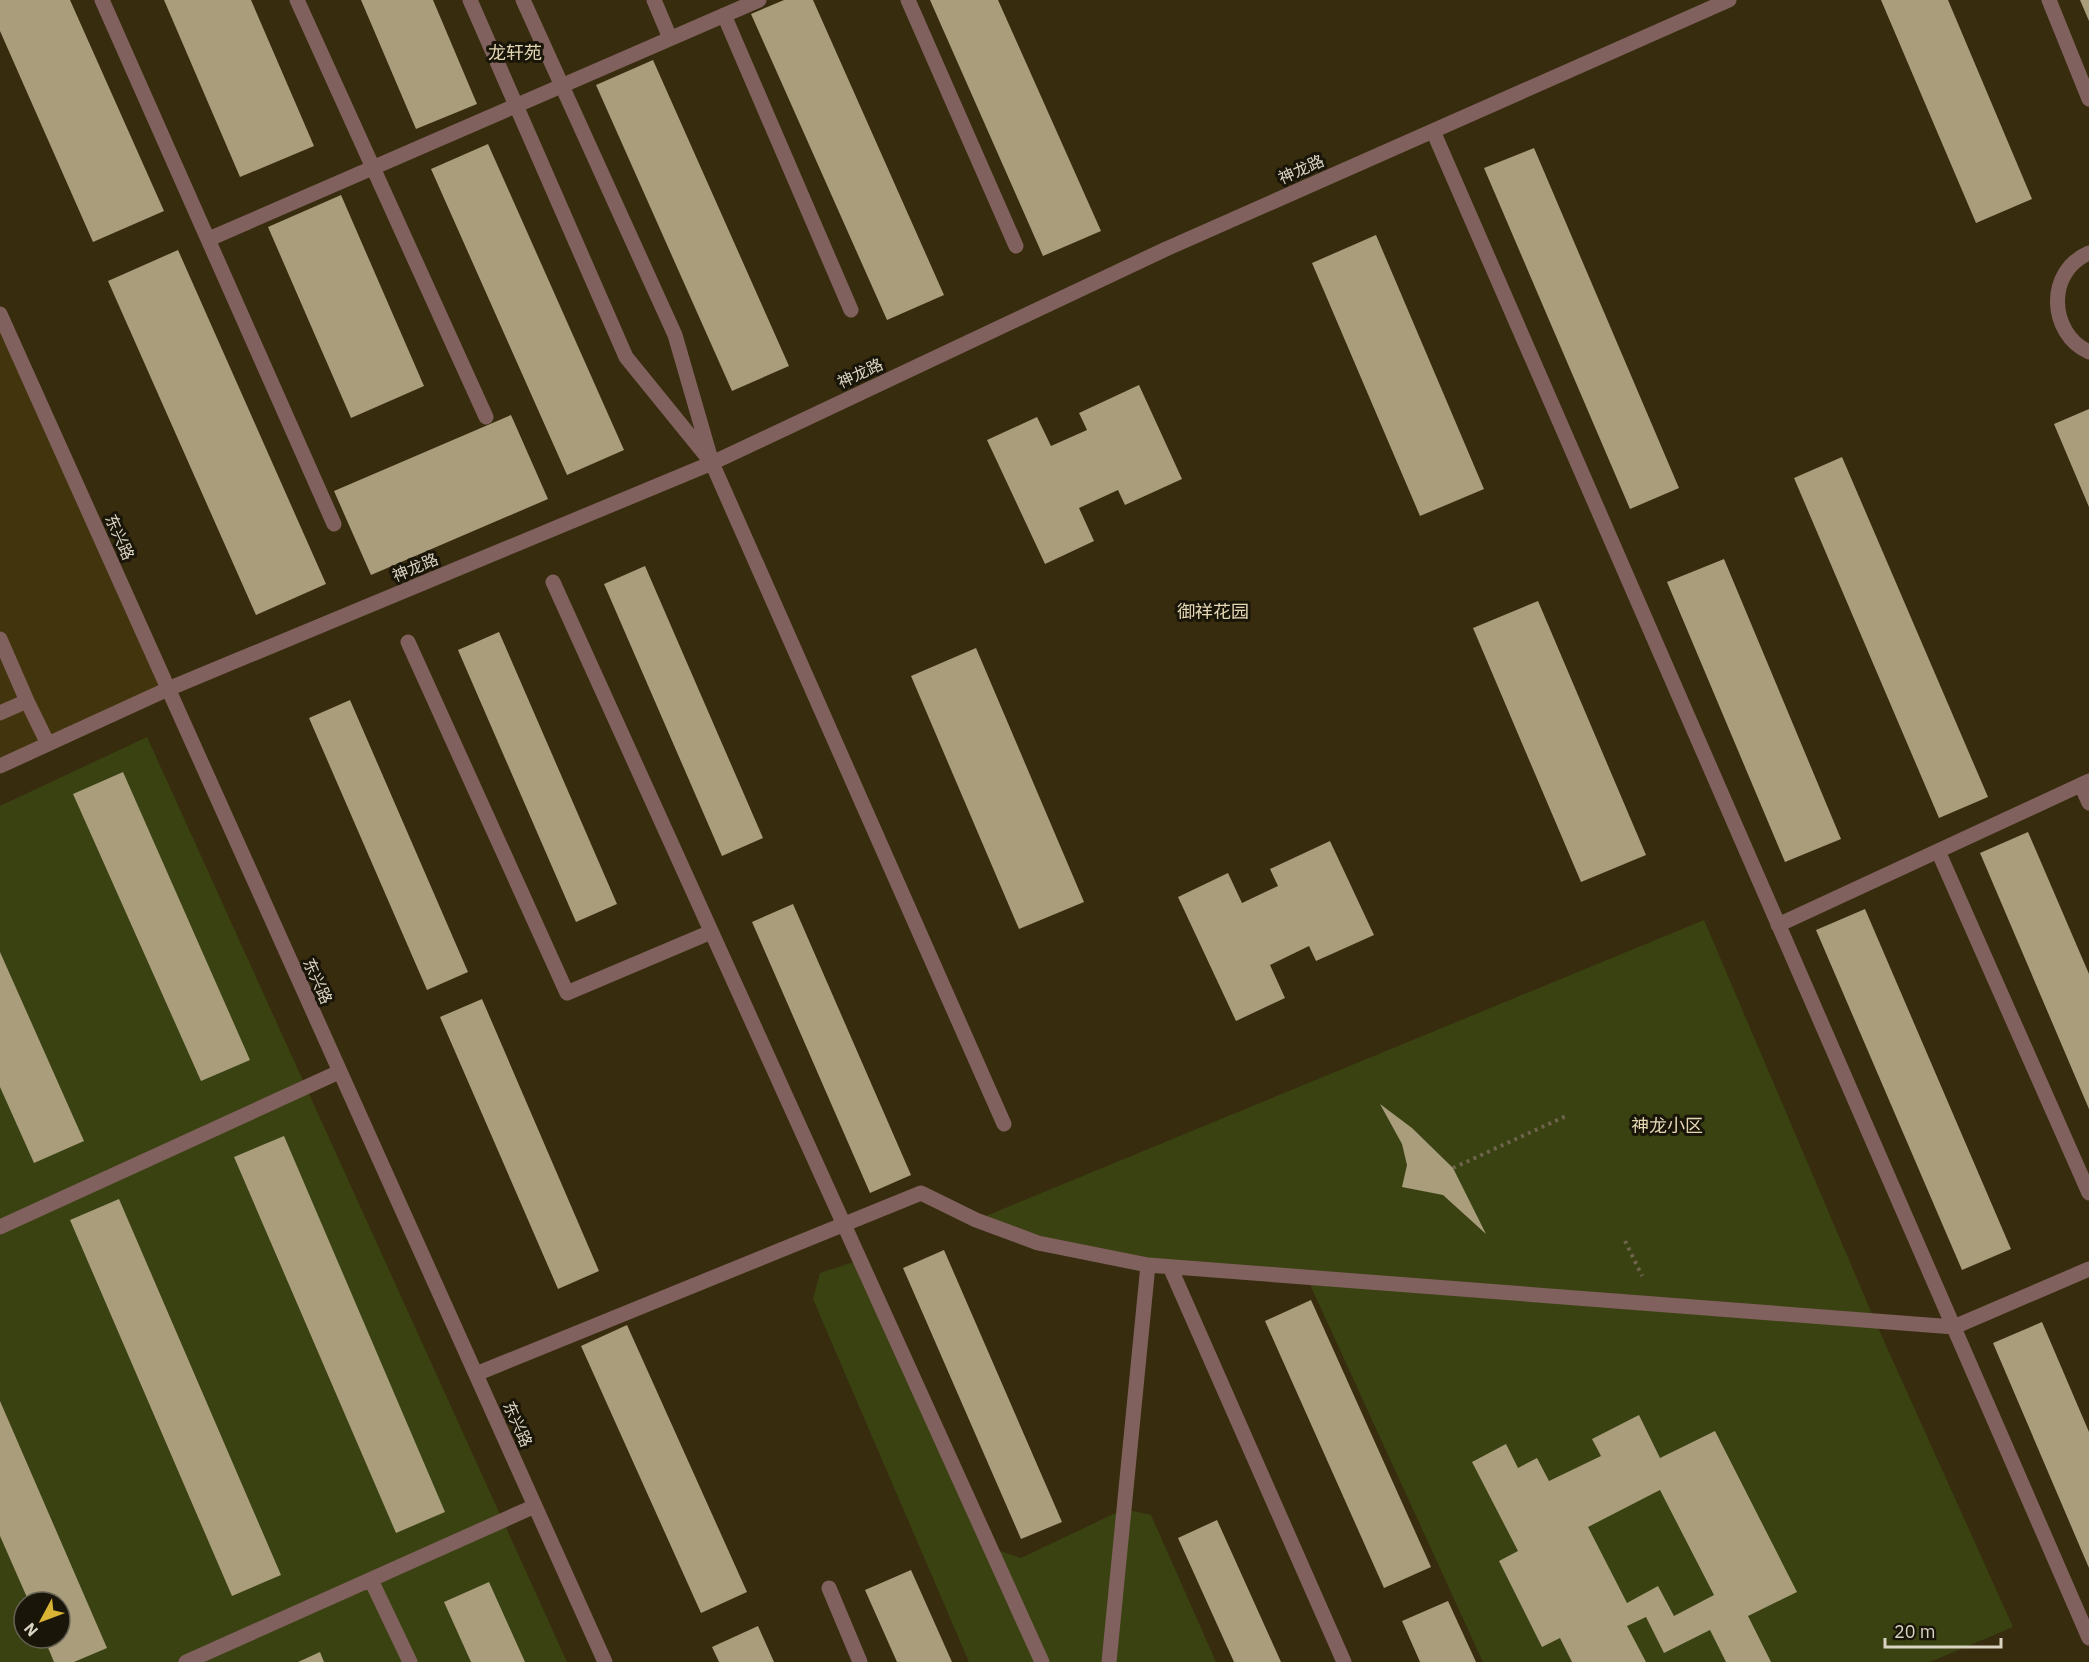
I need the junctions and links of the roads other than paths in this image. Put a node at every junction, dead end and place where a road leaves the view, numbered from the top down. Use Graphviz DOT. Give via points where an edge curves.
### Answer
graph roads {
  1 [pos="102,0"];
  2 [pos="297,0"];
  3 [pos="470,0"];
  4 [pos="523,0"];
  5 [pos="654,0"];
  6 [pos="759,0"];
  7 [pos="908,0"];
  8 [pos="1729,0"];
  9 [pos="2049,0"];
  10 [pos="724,15"];
  11 [pos="670,38"];
  12 [pos="562,86"];
  13 [pos="2089,99"];
  14 [pos="516,106"];
  15 [pos="1433,131"];
  16 [pos="373,168"];
  17 [pos="209,239"];
  18 [pos="1016,246"];
  19 [pos="2089,253"];
  20 [pos="851,310"];
  21 [pos="0,314"];
  22 [pos="2089,352"];
  23 [pos="486,417"];
  24 [pos="712,463"];
  25 [pos="334,524"];
  26 [pos="553,582"];
  27 [pos="0,639"];
  28 [pos="408,642"];
  29 [pos="168,689"];
  30 [pos="27,701"];
  31 [pos="0,713"];
  32 [pos="48,744"];
  33 [pos="0,766"];
  34 [pos="2085,783"];
  35 [pos="2089,803"];
  36 [pos="1938,851"];
  37 [pos="1778,925"];
  38 [pos="711,932"];
  39 [pos="339,1072"];
  40 [pos="1004,1124"];
  41 [pos="2089,1193"];
  42 [pos="844,1225"];
  43 [pos="0,1227"];
  44 [pos="1148,1265"];
  45 [pos="1170,1267"];
  46 [pos="2089,1269"];
  47 [pos="1954,1327"];
  48 [pos="476,1374"];
  49 [pos="535,1506"];
  50 [pos="371,1580"];
  51 [pos="828,1588"];
  52 [pos="2089,1638"];
  53 [pos="208,1658"];
  54 [pos="186,1662"];
  55 [pos="410,1662"];
  56 [pos="605,1662"];
  57 [pos="860,1662"];
  58 [pos="1042,1662"];
  59 [pos="1109,1662"];
  60 [pos="1344,1662"];
  1 -- 17 [label="street"];
  2 -- 16 [label="street"];
  3 -- 14 [label="street"];
  4 -- 12 [label="street"];
  5 -- 11 [label="street"];
  6 -- 10 [label="street"];
  7 -- 18 [label="street"];
  8 -- 15 [label="street, 神龙路"];
  9 -- 13 [label="street"];
  10 -- 11 [label="street"];
  10 -- 20 [label="street"];
  11 -- 12 [label="street"];
  12 -- 14 [label="street"];
  12 -- 24 [label="street" via="675,335"];
  14 -- 16 [label="street"];
  14 -- 24 [label="street" via="626,357"];
  15 -- 24 [label="street, 神龙路" via="1166,249"];
  15 -- 37 [label="street"];
  16 -- 17 [label="street"];
  16 -- 23 [label="street"];
  17 -- 25 [label="street"];
  19 -- 22 [label="street" via="2068,268 2056,302 2067,336"];
  21 -- 29 [label="street, 东兴路"];
  24 -- 29 [label="street, 神龙路"];
  24 -- 40 [label="street"];
  26 -- 38 [label="street"];
  27 -- 30 [label="street"];
  28 -- 38 [label="street" via="567,993"];
  29 -- 32 [label="street, 神龙路"];
  29 -- 39 [label="street, 东兴路"];
  30 -- 31 [label="street"];
  30 -- 32 [label="street"];
  32 -- 33 [label="street, 神龙路"];
  34 -- 35 [label="street"];
  34 -- 36 [label="street"];
  36 -- 37 [label="street"];
  36 -- 41 [label="street"];
  37 -- 47 [label="street"];
  38 -- 42 [label="street"];
  39 -- 43 [label="street"];
  39 -- 48 [label="street, 东兴路"];
  42 -- 44 [label="street" via="921,1194 1038,1243"];
  42 -- 48 [label="street"];
  42 -- 58 [label="street"];
  44 -- 45 [label="street"];
  44 -- 59 [label="street"];
  45 -- 47 [label="street"];
  45 -- 60 [label="street"];
  46 -- 47 [label="street"];
  47 -- 52 [label="street"];
  48 -- 49 [label="street, 东兴路"];
  49 -- 50 [label="street"];
  49 -- 56 [label="street, 东兴路"];
  50 -- 53 [label="street"];
  50 -- 55 [label="street"];
  51 -- 57 [label="street"];
  53 -- 54 [label="street"];
}
